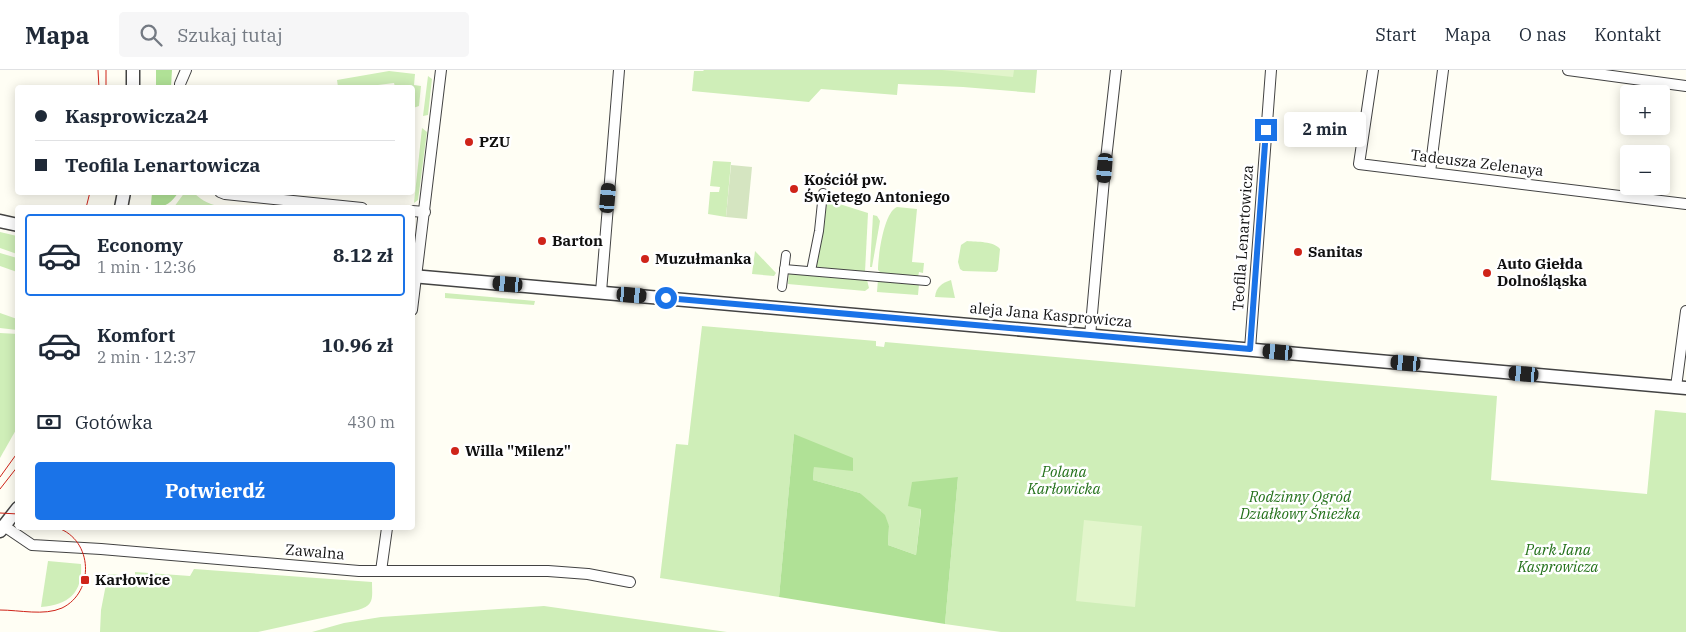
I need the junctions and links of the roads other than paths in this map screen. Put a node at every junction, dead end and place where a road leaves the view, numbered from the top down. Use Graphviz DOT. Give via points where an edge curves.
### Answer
graph roads {
  1 [pos="134,70"];
  2 [pos="186,70"];
  3 [pos="441,70"];
  4 [pos="619,70"];
  5 [pos="1116,70"];
  6 [pos="1271,70"];
  7 [pos="1373,70"];
  8 [pos="1443,70"];
  9 [pos="1568,70"];
  10 [pos="133,85"];
  11 [pos="180,85"];
  12 [pos="1686,86"];
  13 [pos="1430,172"];
  14 [pos="823,193"];
  15 [pos="235,195"];
  16 [pos="1686,204"];
  17 [pos="333,205"];
  18 [pos="415,211"];
  19 [pos="425,212"];
  20 [pos="0,221"];
  21 [pos="15,224"];
  22 [pos="786,255"];
  23 [pos="784,269"];
  24 [pos="415,270"];
  25 [pos="811,271"];
  26 [pos="415,276"];
  27 [pos="926,281"];
  28 [pos="782,287"];
  29 [pos="600,292"];
  30 [pos="1686,311"];
  31 [pos="1090,336"];
  32 [pos="1250,349"];
  33 [pos="1681,387"];
  34 [pos="15,512"];
  35 [pos="2,528"];
  36 [pos="387,530"];
  37 [pos="381,571"];
  38 [pos="630,582"];
  1 -- 10 [label="street"];
  2 -- 11 [label="street"];
  3 -- 19 [label="street"];
  4 -- 29 [label="street"];
  5 -- 31 [label="street"];
  6 -- 32 [label="street, Teofila Lenartowicza"];
  7 -- 13 [label="street, Tadeusza Zelenaya" via="1359,164"];
  8 -- 13 [label="street"];
  9 -- 12 [label="street"];
  13 -- 16 [label="street, Tadeusza Zelenaya"];
  14 -- 25 [label="street"];
  15 -- 17 [label="street"];
  18 -- 19 [label="street"];
  19 -- 24 [label="street"];
  20 -- 21 [label="street"];
  22 -- 23 [label="street"];
  23 -- 25 [label="street"];
  23 -- 28 [label="street"];
  25 -- 27 [label="street"];
  26 -- 29 [label="street, aleja Jana Kasprowicza"];
  29 -- 31 [label="street, aleja Jana Kasprowicza"];
  30 -- 33 [label="street"];
  31 -- 32 [label="street, aleja Jana Kasprowicza"];
  32 -- 33 [label="street, aleja Jana Kasprowicza"];
  34 -- 35 [label="street"];
  35 -- 37 [label="street, Zawalna" via="32,545"];
  36 -- 37 [label="street"];
  37 -- 38 [label="street, Zawalna" via="548,571"];
}
